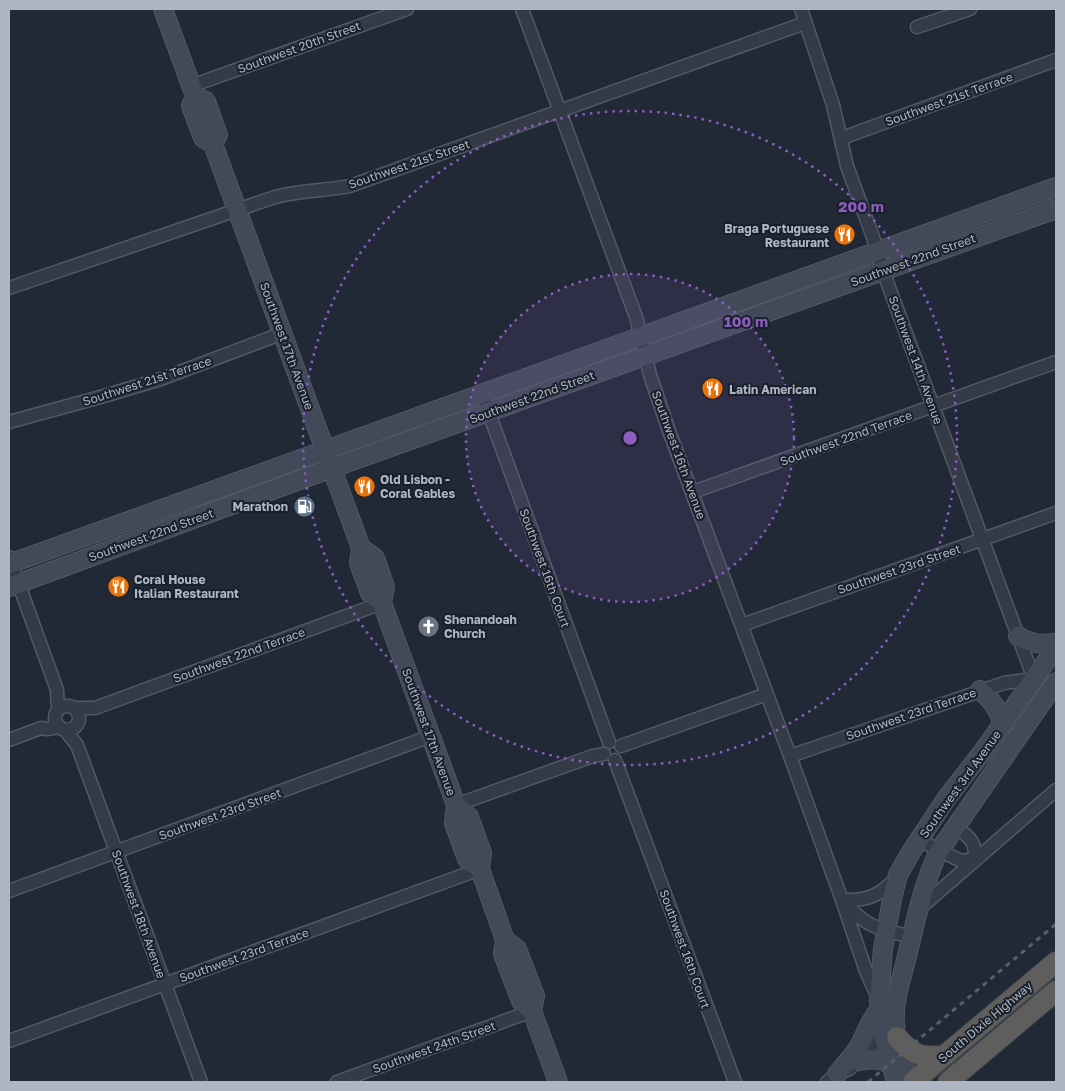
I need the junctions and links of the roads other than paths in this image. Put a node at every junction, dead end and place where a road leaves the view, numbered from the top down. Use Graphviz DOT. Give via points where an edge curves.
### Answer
graph roads {
  1 [pos="163,9"];
  2 [pos="407,9"];
  3 [pos="522,9"];
  4 [pos="801,9"];
  5 [pos="970,9"];
  6 [pos="805,23"];
  7 [pos="917,27"];
  8 [pos="1056,60"];
  9 [pos="193,91"];
  10 [pos="560,111"];
  11 [pos="842,138"];
  12 [pos="1056,187"];
  13 [pos="237,209"];
  14 [pos="1056,209"];
  15 [pos="878,251"];
  16 [pos="883,271"];
  17 [pos="9,288"];
  18 [pos="283,333"];
  19 [pos="641,336"];
  20 [pos="646,356"];
  21 [pos="1056,362"];
  22 [pos="482,394"];
  23 [pos="933,407"];
  24 [pos="489,412"];
  25 [pos="9,422"];
  26 [pos="325,448"];
  27 [pos="332,468"];
  28 [pos="693,492"];
  29 [pos="1056,513"];
  30 [pos="982,540"];
  31 [pos="10,561"];
  32 [pos="13,585"];
  33 [pos="382,603"];
  34 [pos="742,625"];
  35 [pos="1018,636"];
  36 [pos="1056,645"];
  37 [pos="1034,680"];
  38 [pos="1053,686"];
  39 [pos="980,690"];
  40 [pos="767,694"];
  41 [pos="95,708"];
  42 [pos="64,710"];
  43 [pos="1003,724"];
  44 [pos="70,725"];
  45 [pos="41,728"];
  46 [pos="431,736"];
  47 [pos="9,740"];
  48 [pos="615,744"];
  49 [pos="790,756"];
  50 [pos="610,757"];
  51 [pos="1056,790"];
  52 [pos="456,805"];
  53 [pos="956,827"];
  54 [pos="919,840"];
  55 [pos="939,851"];
  56 [pos="116,852"];
  57 [pos="975,859"];
  58 [pos="480,869"];
  59 [pos="898,876"];
  60 [pos="9,891"];
  61 [pos="842,900"];
  62 [pos="918,909"];
  63 [pos="886,930"];
  64 [pos="912,937"];
  65 [pos="1056,962"];
  66 [pos="165,984"];
  67 [pos="1056,991"];
  68 [pos="879,1005"];
  69 [pos="532,1011"];
  70 [pos="892,1031"];
  71 [pos="9,1041"];
  72 [pos="946,1055"];
  73 [pos="860,1061"];
  74 [pos="891,1065"];
  75 [pos="832,1078"];
  76 [pos="201,1082"];
  77 [pos="337,1082"];
  78 [pos="558,1082"];
  79 [pos="735,1082"];
  80 [pos="896,1082"];
  81 [pos="912,1082"];
  82 [pos="948,1082"];
  1 -- 9 [label="main road, Southwest 17th Avenue"];
  2 -- 9 [label="street, Southwest 20th Street"];
  3 -- 10 [label="street, Southwest 16th Avenue"];
  4 -- 6 [label="street, Southwest 14th Avenue"];
  5 -- 7 [label="street"];
  6 -- 10 [label="street, Southwest 21st Street"];
  6 -- 11 [label="street, Southwest 14th Avenue"];
  8 -- 11 [label="street, Southwest 21st Terrace"];
  9 -- 13 [label="main road, Southwest 17th Avenue" via="191,106 203,138 213,144"];
  10 -- 13 [label="street, Southwest 21st Street" via="350,186 286,194"];
  10 -- 19 [label="street, Southwest 16th Avenue"];
  11 -- 15 [label="street, Southwest 14th Avenue" via="847,166"];
  12 -- 15 [label="main road, Southwest 22nd Street"];
  13 -- 17 [label="street, Southwest 21st Street"];
  13 -- 18 [label="main road, Southwest 17th Avenue"];
  14 -- 16 [label="main road, Southwest 22nd Street"];
  15 -- 16 [label="street, Southwest 14th Avenue"];
  15 -- 19 [label="main road, Southwest 22nd Street"];
  16 -- 20 [label="main road, Southwest 22nd Street"];
  16 -- 23 [label="street, Southwest 14th Avenue"];
  18 -- 25 [label="street, Southwest 21st Terrace" via="152,382"];
  18 -- 26 [label="main road, Southwest 17th Avenue"];
  19 -- 20 [label="street, Southwest 16th Avenue"];
  19 -- 22 [label="main road, Southwest 22nd Street"];
  20 -- 24 [label="main road, Southwest 22nd Street"];
  20 -- 28 [label="street, Southwest 16th Avenue" via="666,423"];
  21 -- 23 [label="street, Southwest 22nd Terrace"];
  22 -- 24 [label="street, Southwest 16th Court"];
  22 -- 26 [label="main road, Southwest 22nd Street"];
  23 -- 28 [label="street, Southwest 22nd Terrace"];
  23 -- 30 [label="street, Southwest 14th Avenue"];
  24 -- 27 [label="main road, Southwest 22nd Street"];
  24 -- 48 [label="street, Southwest 16th Court"];
  26 -- 27 [label="main road, Southwest 17th Avenue"];
  26 -- 31 [label="main road, Southwest 22nd Street"];
  27 -- 32 [label="main road, Southwest 22nd Street"];
  27 -- 33 [label="main road, Southwest 17th Avenue" via="361,548 359,563 370,593"];
  28 -- 34 [label="street, Southwest 16th Avenue"];
  29 -- 30 [label="street, Southwest 23rd Street"];
  30 -- 34 [label="street, Southwest 23rd Street"];
  30 -- 35 [label="street, Southwest 14th Avenue"];
  31 -- 32 [label="street"];
  32 -- 42 [label="street"];
  33 -- 41 [label="street, Southwest 22nd Terrace"];
  33 -- 46 [label="main road, Southwest 17th Avenue"];
  34 -- 40 [label="street, Southwest 16th Avenue"];
  35 -- 36 [label="main road" via="1038,645"];
  35 -- 37 [label="street, Southwest 14th Avenue"];
  36 -- 37 [label="main road, Southwest 3rd Avenue"];
  37 -- 38 [label="main road"];
  37 -- 39 [label="street, Southwest 23rd Terrace" via="1004,683"];
  37 -- 43 [label="main road, Southwest 3rd Avenue"];
  38 -- 53 [label="main road, Southwest 3rd Avenue"];
  39 -- 43 [label="main road" via="990,698"];
  39 -- 49 [label="street, Southwest 23rd Terrace"];
  40 -- 48 [label="street"];
  40 -- 49 [label="street, Southwest 16th Avenue"];
  41 -- 42 [label="street, Southwest 22nd Terrace"];
  41 -- 44 [label="street, Southwest 22nd Terrace"];
  42 -- 44 [label="street" via="56,722"];
  42 -- 44 [label="street" via="79,714"];
  42 -- 45 [label="street"];
  43 -- 54 [label="main road, Southwest 3rd Avenue"];
  44 -- 45 [label="street"];
  44 -- 56 [label="street, Southwest 18th Avenue"];
  45 -- 47 [label="street"];
  46 -- 52 [label="main road, Southwest 17th Avenue"];
  46 -- 56 [label="street, Southwest 23rd Street"];
  48 -- 50 [label="street" via="621,754"];
  48 -- 50 [label="street" via="604,746"];
  49 -- 61 [label="street, Southwest 16th Avenue"];
  50 -- 52 [label="street"];
  50 -- 79 [label="street, Southwest 16th Court"];
  51 -- 57 [label="street"];
  52 -- 58 [label="main road, Southwest 17th Avenue" via="454,822 467,858"];
  53 -- 55 [label="main road, Southwest 3rd Avenue"];
  53 -- 57 [label="street" via="972,841"];
  54 -- 55 [label="street"];
  54 -- 59 [label="main road, Southwest 3rd Avenue"];
  55 -- 57 [label="street" via="961,861"];
  55 -- 62 [label="main road, Southwest 3rd Avenue"];
  56 -- 60 [label="street, Southwest 23rd Street"];
  56 -- 66 [label="street, Southwest 18th Avenue"];
  57 -- 62 [label="street"];
  58 -- 66 [label="street, Southwest 23rd Terrace"];
  58 -- 69 [label="main road, Southwest 17th Avenue" via="505,940 503,954 521,1001"];
  59 -- 61 [label="street" via="874,896"];
  59 -- 63 [label="main road, Southwest 3rd Avenue"];
  61 -- 63 [label="street, Southwest 16th Avenue" via="864,922"];
  61 -- 68 [label="street, Southwest 16th Avenue"];
  62 -- 64 [label="main road, Southwest 3rd Avenue"];
  63 -- 64 [label="street, Southwest 16th Avenue"];
  63 -- 68 [label="main road, Southwest 16th Avenue"];
  64 -- 70 [label="main road, Southwest 16th Avenue"];
  65 -- 72 [label="highway, South Dixie Highway"];
  66 -- 71 [label="street, Southwest 23rd Terrace"];
  66 -- 76 [label="street, Southwest 18th Avenue"];
  67 -- 82 [label="highway, South Dixie Highway"];
  68 -- 70 [label="main road, Southwest 16th Avenue"];
  68 -- 75 [label="main road" via="858,1048"];
  69 -- 77 [label="street, Southwest 24th Street"];
  69 -- 78 [label="main road, Southwest 17th Avenue"];
  70 -- 72 [label="highway" via="918,1055"];
  70 -- 73 [label="street"];
  70 -- 74 [label="main road, Southwest 16th Avenue"];
  70 -- 81 [label="main road, Southwest 16th Avenue"];
  72 -- 81 [label="highway, South Dixie Highway"];
  73 -- 74 [label="main road" via="875,1059"];
  73 -- 75 [label="street"];
  74 -- 80 [label="main road, Southwest 16th Avenue"];
}
